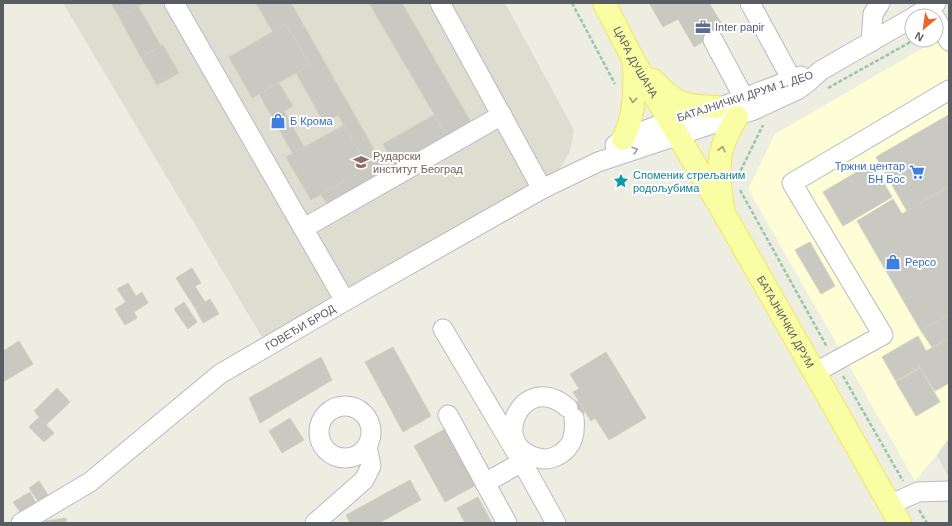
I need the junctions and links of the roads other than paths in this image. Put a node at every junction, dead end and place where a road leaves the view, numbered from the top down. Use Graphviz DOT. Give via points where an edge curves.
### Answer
graph roads {
  1 [pos="174,3"];
  2 [pos="440,3"];
  3 [pos="604,3"];
  4 [pos="750,3"];
  5 [pos="880,3"];
  6 [pos="904,23"];
  7 [pos="713,40"];
  8 [pos="870,42"];
  9 [pos="634,61"];
  10 [pos="792,80"];
  11 [pos="823,80"];
  12 [pos="949,90"];
  13 [pos="716,107"];
  14 [pos="741,108"];
  15 [pos="502,115"];
  16 [pos="674,129"];
  17 [pos="623,139"];
  18 [pos="598,162"];
  19 [pos="542,189"];
  20 [pos="725,215"];
  21 [pos="304,228"];
  22 [pos="345,301"];
  23 [pos="442,328"];
  24 [pos="814,373"];
  25 [pos="448,415"];
  26 [pos="367,447"];
  27 [pos="525,458"];
  28 [pos="485,483"];
  29 [pos="949,491"];
  30 [pos="895,514"];
  31 [pos="21,523"];
  32 [pos="315,523"];
  33 [pos="506,523"];
  34 [pos="556,523"];
  1 -- 21 [label="street"];
  2 -- 15 [label="street"];
  3 -- 9 [label="main road, ЦАРА ДУШАНА"];
  4 -- 10 [label="street"];
  5 -- 8 [label="street" via="873,14"];
  6 -- 8 [label="street, БАТАЈНИЧКИ ДРУМ 1. ДЕО"];
  7 -- 14 [label="street"];
  8 -- 11 [label="street, БАТАЈНИЧКИ ДРУМ 1. ДЕО"];
  9 -- 13 [label="main road" via="666,94 676,100 686,104"];
  9 -- 16 [label="main road, ЦАРА ДУШАНА"];
  9 -- 17 [label="main road, one-way" via="632,114"];
  10 -- 11 [label="street, БАТАЈНИЧКИ ДРУМ 1. ДЕО" via="799,76"];
  10 -- 14 [label="street, БАТАЈНИЧКИ ДРУМ 1. ДЕО"];
  11 -- 14 [label="street, БАТАЈНИЧКИ ДРУМ 1. ДЕО" via="807,83 754,110"];
  12 -- 24 [label="street" via="792,183 883,335"];
  13 -- 14 [label="street, БАТАЈНИЧКИ ДРУМ 1. ДЕО"];
  13 -- 16 [label="street, БАТАЈНИЧКИ ДРУМ 1. ДЕО"];
  14 -- 16 [label="street, БАТАЈНИЧКИ ДРУМ 1. ДЕО"];
  20 -- 14 [label="main road, one-way" via="721,196 722,149"];
  15 -- 19 [label="street"];
  15 -- 21 [label="street"];
  16 -- 17 [label="street"];
  18 -- 16 [label="street, one-way"];
  16 -- 20 [label="main road, БАТАЈНИЧКИ ДРУМ"];
  17 -- 18 [label="street"];
  18 -- 19 [label="street, ГОВЕЂИ БРОД"];
  19 -- 22 [label="street, ГОВЕЂИ БРОД"];
  20 -- 24 [label="main road, БАТАЈНИЧКИ ДРУМ"];
  21 -- 22 [label="street"];
  22 -- 31 [label="street, ГОВЕЂИ БРОД" via="220,374 90,482"];
  23 -- 27 [label="street"];
  24 -- 30 [label="main road, БАТАЈНИЧКИ ДРУМ"];
  25 -- 28 [label="street"];
  26 -- 32 [label="street" via="371,466 364,480"];
  27 -- 27 [label="street" via="552,458 569,447 574,438 575,427 571,413 560,401 541,396 522,405 516,413 513,433"];
  27 -- 28 [label="street"];
  27 -- 34 [label="street"];
  28 -- 33 [label="street"];
  29 -- 30 [label="street" via="918,492"];
}
